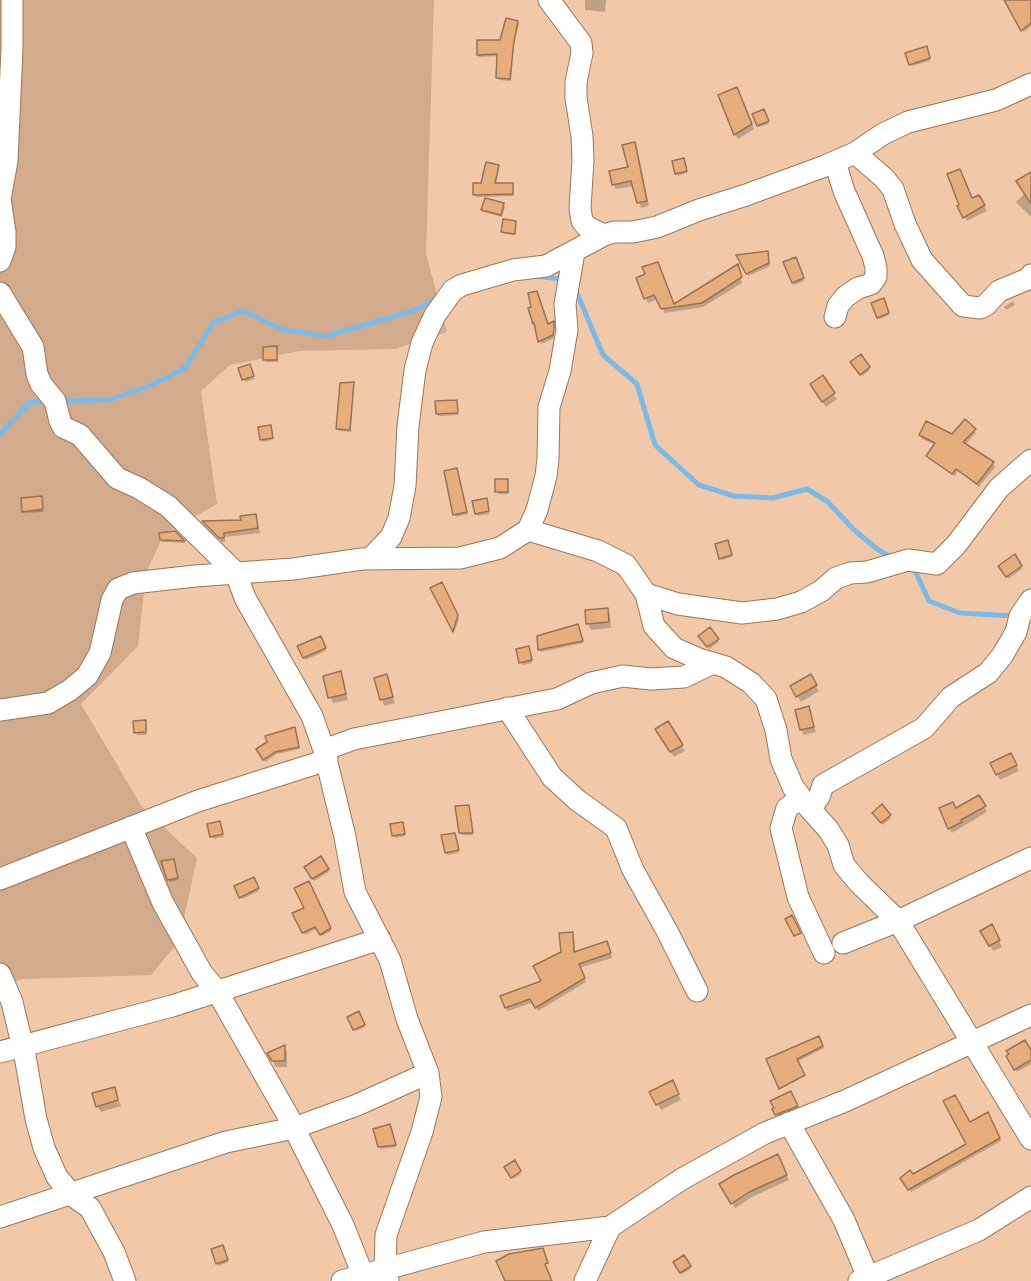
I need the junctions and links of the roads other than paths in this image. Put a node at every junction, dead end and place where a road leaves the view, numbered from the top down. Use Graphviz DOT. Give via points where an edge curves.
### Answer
graph roads {
  1 [pos="12,0"];
  2 [pos="549,0"];
  3 [pos="1031,84"];
  4 [pos="855,153"];
  5 [pos="835,162"];
  6 [pos="604,235"];
  7 [pos="574,252"];
  8 [pos="0,261"];
  9 [pos="1031,275"];
  10 [pos="0,293"];
  11 [pos="835,317"];
  12 [pos="1031,460"];
  13 [pos="528,530"];
  14 [pos="370,559"];
  15 [pos="236,573"];
  16 [pos="646,594"];
  17 [pos="1031,600"];
  18 [pos="713,663"];
  19 [pos="507,708"];
  20 [pos="0,710"];
  21 [pos="325,755"];
  22 [pos="806,804"];
  23 [pos="131,827"];
  24 [pos="1031,858"];
  25 [pos="0,879"];
  26 [pos="898,921"];
  27 [pos="380,939"];
  28 [pos="843,943"];
  29 [pos="824,954"];
  30 [pos="0,974"];
  31 [pos="697,991"];
  32 [pos="217,992"];
  33 [pos="1031,1015"];
  34 [pos="971,1043"];
  35 [pos="23,1046"];
  36 [pos="0,1052"];
  37 [pos="428,1073"];
  38 [pos="789,1123"];
  39 [pos="294,1128"];
  40 [pos="1031,1139"];
  41 [pos="71,1193"];
  42 [pos="1031,1197"];
  43 [pos="0,1217"];
  44 [pos="610,1227"];
  45 [pos="363,1275"];
  46 [pos="387,1275"];
  47 [pos="864,1279"];
  48 [pos="125,1281"];
  49 [pos="342,1281"];
  50 [pos="585,1281"];
  1 -- 8 [label="street" via="7,161 0,199 6,247"];
  2 -- 6 [label="street" via="581,44 576,82 583,160 580,208 587,227"];
  3 -- 4 [label="street" via="996,100 908,122"];
  4 -- 5 [label="street"];
  4 -- 9 [label="street" via="893,189 922,260 963,306 980,308 999,291"];
  5 -- 6 [label="street" via="657,227"];
  5 -- 11 [label="street" via="876,268 876,277 845,297"];
  6 -- 7 [label="street"];
  7 -- 13 [label="street" via="565,304 567,330 549,407 547,467"];
  7 -- 14 [label="street" via="546,266 513,270 462,285 453,290 435,315 415,370 399,518 391,537"];
  10 -- 15 [label="street" via="33,346 37,374 55,401 63,427 80,435 117,478 175,512"];
  12 -- 16 [label="street" via="999,488 937,564 908,561 850,573 801,602 742,613 678,604"];
  13 -- 14 [label="street" via="500,548 460,558"];
  13 -- 16 [label="street" via="598,551 626,565"];
  14 -- 15 [label="street"];
  15 -- 20 [label="street" via="133,583 118,589 100,653 87,676 48,703"];
  15 -- 21 [label="street" via="245,598 312,716"];
  16 -- 18 [label="street" via="654,626 674,648"];
  17 -- 22 [label="street" via="1002,656 988,673 951,697 924,728 823,785 819,797"];
  18 -- 19 [label="street" via="684,677 623,676 591,683 557,699"];
  18 -- 22 [label="street" via="751,683 765,699 781,759 793,787"];
  19 -- 21 [label="street" via="354,739"];
  19 -- 31 [label="street" via="552,777 616,828 633,870"];
  21 -- 23 [label="street"];
  21 -- 27 [label="street" via="355,892"];
  22 -- 26 [label="street" via="838,845 844,866"];
  22 -- 29 [label="street" via="787,808 781,828 798,897"];
  23 -- 25 [label="street"];
  23 -- 32 [label="street" via="163,903"];
  24 -- 26 [label="street"];
  26 -- 28 [label="street"];
  26 -- 34 [label="street"];
  27 -- 32 [label="street"];
  27 -- 37 [label="street"];
  30 -- 35 [label="street"];
  32 -- 35 [label="street"];
  32 -- 39 [label="street"];
  33 -- 34 [label="street"];
  34 -- 38 [label="street"];
  34 -- 40 [label="street"];
  35 -- 36 [label="street"];
  35 -- 41 [label="street" via="44,1148 57,1177"];
  37 -- 39 [label="street"];
  37 -- 46 [label="street" via="431,1097 386,1235"];
  38 -- 44 [label="street" via="713,1161"];
  38 -- 47 [label="street" via="844,1221"];
  39 -- 41 [label="street" via="226,1142"];
  39 -- 45 [label="street" via="343,1225"];
  41 -- 43 [label="street"];
  41 -- 48 [label="street" via="90,1208"];
  42 -- 47 [label="street" via="979,1230"];
  44 -- 46 [label="street" via="484,1242"];
  44 -- 50 [label="street"];
  45 -- 46 [label="street"];
  45 -- 49 [label="street"];
}
